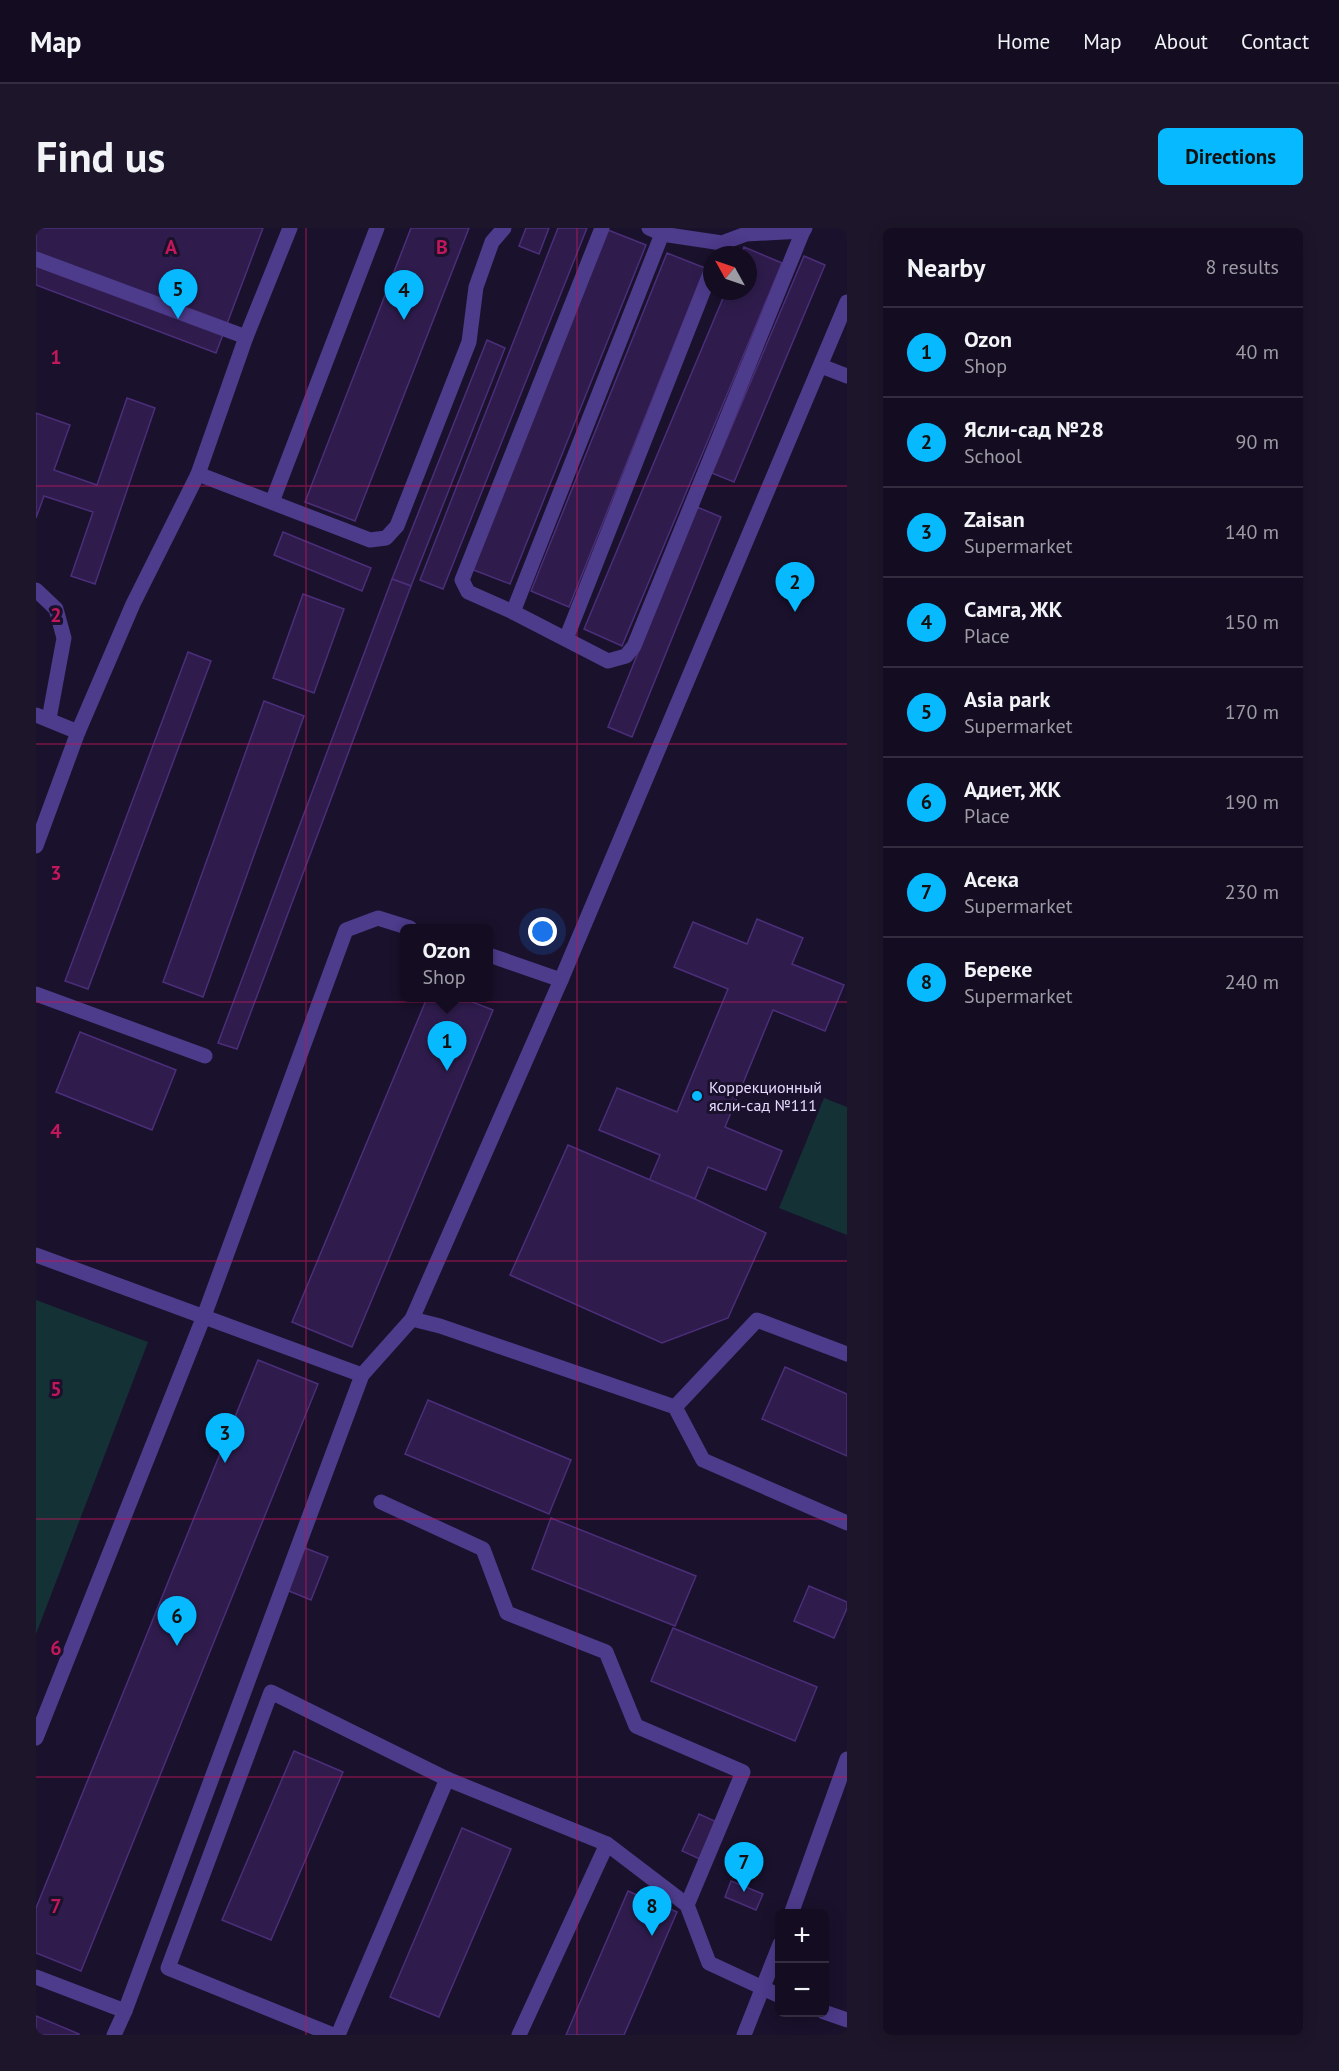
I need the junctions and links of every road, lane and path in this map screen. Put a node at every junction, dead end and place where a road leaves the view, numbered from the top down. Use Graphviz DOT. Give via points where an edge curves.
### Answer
graph roads {
  1 [pos="290,228"];
  2 [pos="376,228"];
  3 [pos="504,228"];
  4 [pos="602,228"];
  5 [pos="805,229"];
  6 [pos="655,231"];
  7 [pos="709,246"];
  8 [pos="725,246"];
  9 [pos="36,259"];
  10 [pos="703,292"];
  11 [pos="847,302"];
  12 [pos="246,337"];
  13 [pos="821,366"];
  14 [pos="847,376"];
  15 [pos="198,474"];
  16 [pos="272,502"];
  17 [pos="36,590"];
  18 [pos="513,612"];
  19 [pos="566,639"];
  20 [pos="43,717"];
  21 [pos="78,732"];
  22 [pos="36,846"];
  23 [pos="400,925"];
  24 [pos="493,956"];
  25 [pos="561,980"];
  26 [pos="36,994"];
  27 [pos="205,1056"];
  28 [pos="36,1255"];
  29 [pos="204,1316"];
  30 [pos="412,1319"];
  31 [pos="847,1353"];
  32 [pos="362,1375"];
  33 [pos="675,1407"];
  34 [pos="381,1502"];
  35 [pos="847,1523"];
  36 [pos="36,1738"];
  37 [pos="847,1759"];
  38 [pos="447,1779"];
  39 [pos="607,1844"];
  40 [pos="687,1905"];
  41 [pos="793,1909"];
  42 [pos="775,1957"];
  43 [pos="36,1977"];
  44 [pos="763,1989"];
  45 [pos="775,1994"];
  46 [pos="125,2011"];
  47 [pos="829,2013"];
  48 [pos="847,2020"];
  49 [pos="114,2035"];
  50 [pos="333,2035"];
  51 [pos="338,2035"];
  52 [pos="519,2035"];
  53 [pos="744,2035"];
  1 -- 12 [label="street"];
  2 -- 16 [label="street"];
  3 -- 16 [label="street" via="492,242 476,287 469,342 397,526 386,538 369,540"];
  4 -- 18 [label="street" via="462,580 468,592"];
  5 -- 8 [label="street" via="746,234"];
  5 -- 19 [label="street" via="634,646 626,656 608,662"];
  6 -- 7 [label="street"];
  6 -- 18 [label="street"];
  9 -- 12 [label="street"];
  10 -- 19 [label="street"];
  11 -- 13 [label="street"];
  12 -- 15 [label="street"];
  13 -- 14 [label="street"];
  13 -- 25 [label="street"];
  15 -- 16 [label="street"];
  15 -- 21 [label="street" via="132,604"];
  17 -- 20 [label="street" via="56,609 64,638"];
  18 -- 19 [label="street"];
  20 -- 21 [label="street"];
  21 -- 22 [label="street"];
  23 -- 29 [label="street" via="378,918 346,930"];
  24 -- 25 [label="street"];
  25 -- 30 [label="street"];
  26 -- 27 [label="street"];
  28 -- 29 [label="street"];
  29 -- 32 [label="street"];
  29 -- 36 [label="street"];
  30 -- 32 [label="street"];
  30 -- 33 [label="street"];
  31 -- 33 [label="street" via="757,1320"];
  32 -- 46 [label="street"];
  33 -- 35 [label="street" via="703,1460"];
  34 -- 40 [label="street" via="483,1549 507,1613 606,1652 636,1726 743,1772"];
  37 -- 41 [label="street"];
  38 -- 39 [label="street"];
  38 -- 50 [label="street" via="270,1692 168,1968"];
  38 -- 51 [label="street"];
  39 -- 40 [label="street"];
  39 -- 52 [label="street"];
  40 -- 44 [label="street" via="709,1963"];
  42 -- 44 [label="street"];
  43 -- 46 [label="street"];
  44 -- 45 [label="street"];
  44 -- 53 [label="street"];
  46 -- 49 [label="street"];
  47 -- 48 [label="street"];
}
